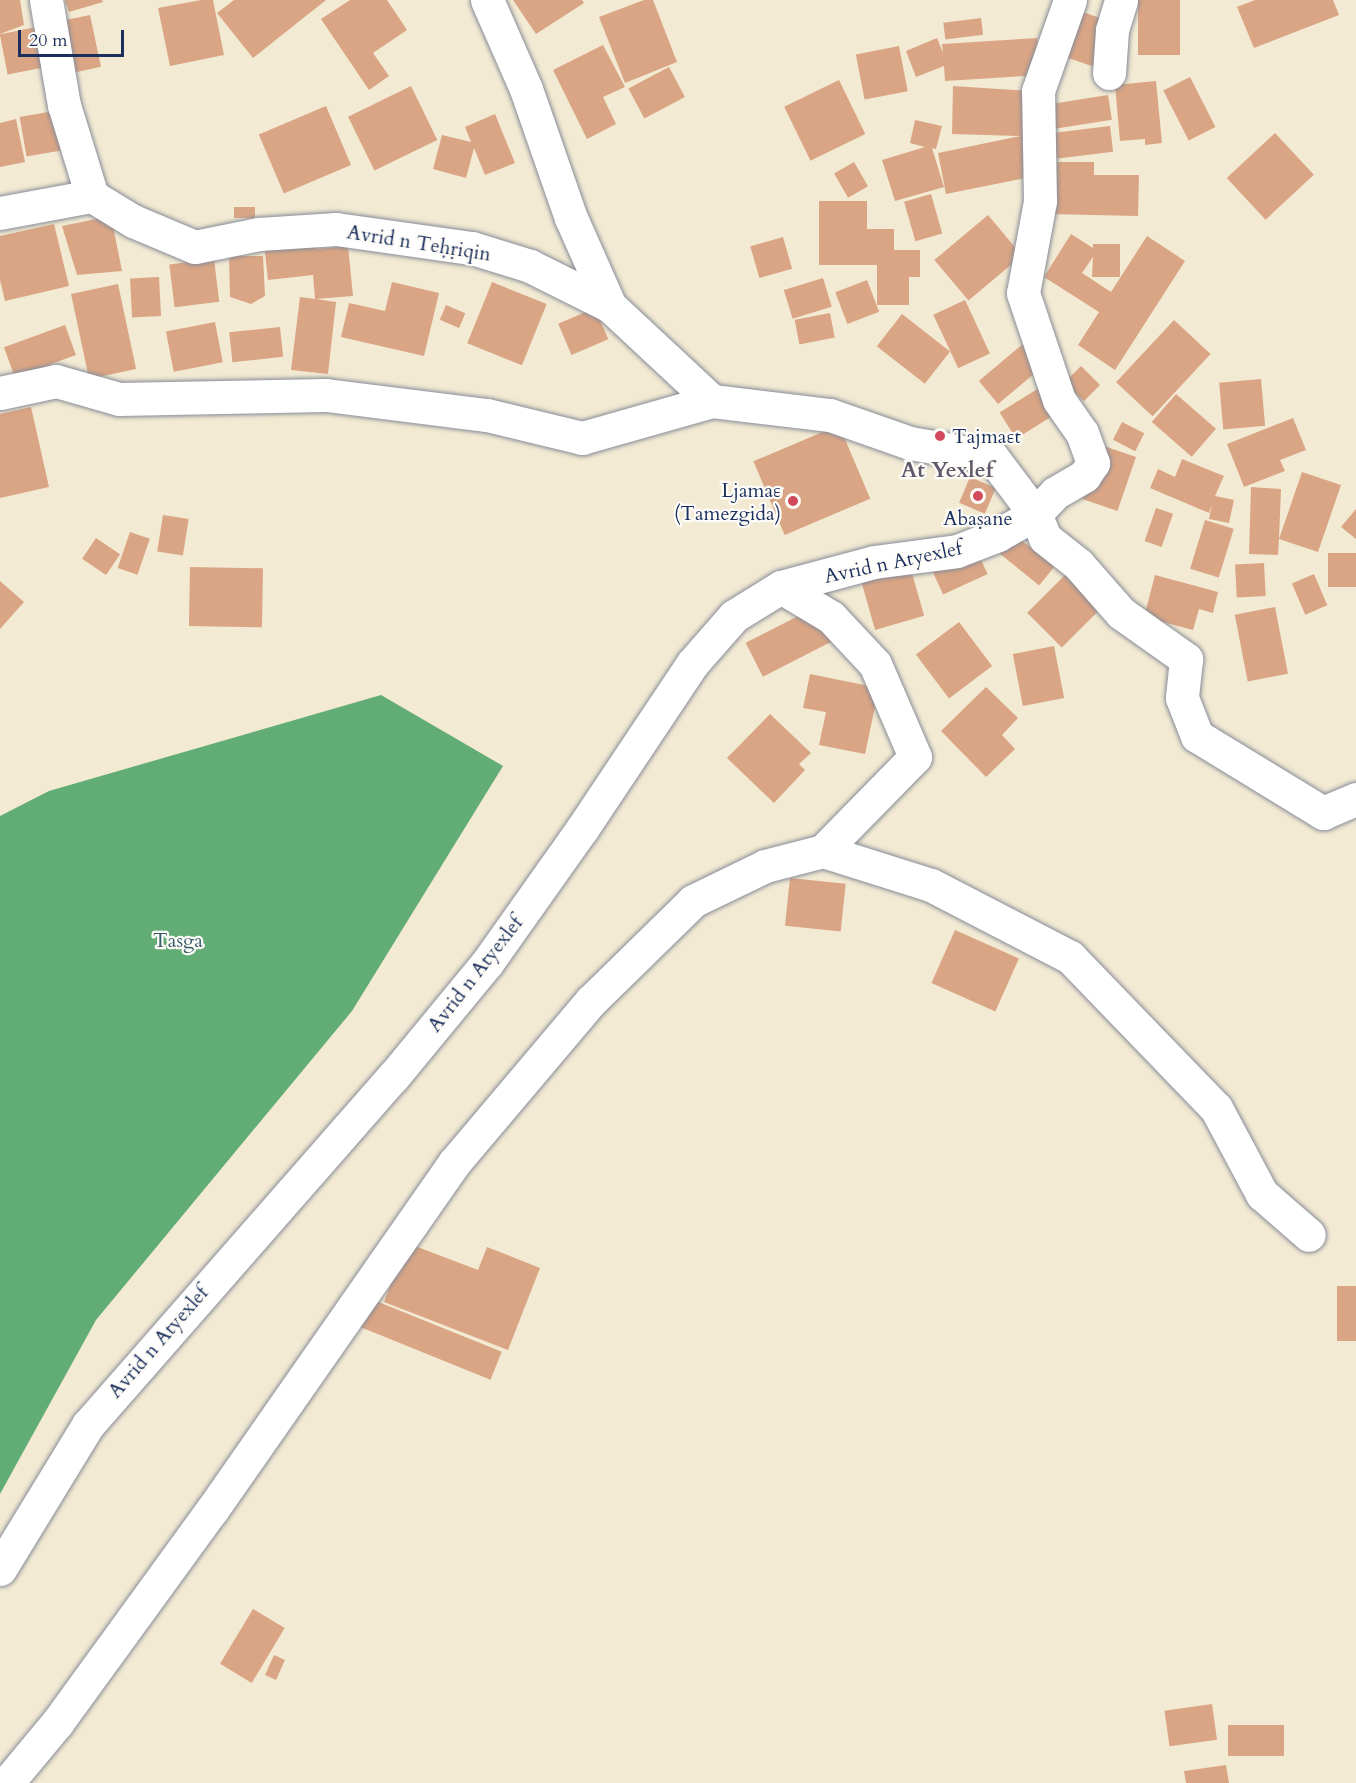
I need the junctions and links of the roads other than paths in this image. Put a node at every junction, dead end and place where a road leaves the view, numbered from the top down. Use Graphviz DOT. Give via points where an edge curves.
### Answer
graph roads {
  1 [pos="46,0"];
  2 [pos="487,0"];
  3 [pos="1070,0"];
  4 [pos="1121,0"];
  5 [pos="1109,73"];
  6 [pos="92,196"];
  7 [pos="0,213"];
  8 [pos="610,306"];
  9 [pos="0,393"];
  10 [pos="712,401"];
  11 [pos="1035,514"];
  12 [pos="781,587"];
  13 [pos="1356,799"];
  14 [pos="823,851"];
  15 [pos="1309,1235"];
  16 [pos="0,1569"];
  17 [pos="7,1783"];
  1 -- 6 [label="street" via="64,105"];
  2 -- 8 [label="street" via="526,88 571,218"];
  3 -- 11 [label="street" via="1038,91 1040,201 1023,293 1059,400 1082,433 1093,463 1084,476 1055,493"];
  4 -- 5 [label="street" via="1112,30"];
  6 -- 7 [label="street"];
  6 -- 8 [label="street, Avrid n Teḥṛiqin" via="133,221 195,247 259,234 336,230 403,238 472,248 530,266"];
  8 -- 10 [label="street, Avrid n Teḥṛiqin"];
  9 -- 10 [label="street" via="56,381 119,399 326,395 487,415 582,438"];
  10 -- 11 [label="street" via="830,415 910,443 992,457"];
  11 -- 12 [label="street, Avrid n Atyexlef" via="957,551 874,562"];
  11 -- 13 [label="street" via="1045,538 1078,564 1121,613 1186,659 1182,698 1197,736 1323,813"];
  12 -- 14 [label="street" via="831,617 875,664 915,758"];
  12 -- 16 [label="street, Avrid n Atyexlef" via="734,616 692,664 487,963 393,1077 88,1425"];
  14 -- 15 [label="street" via="931,885 1070,957 1216,1108 1262,1194"];
  14 -- 17 [label="street" via="765,866 693,902 591,1001 454,1163 212,1510 57,1723"];
}
